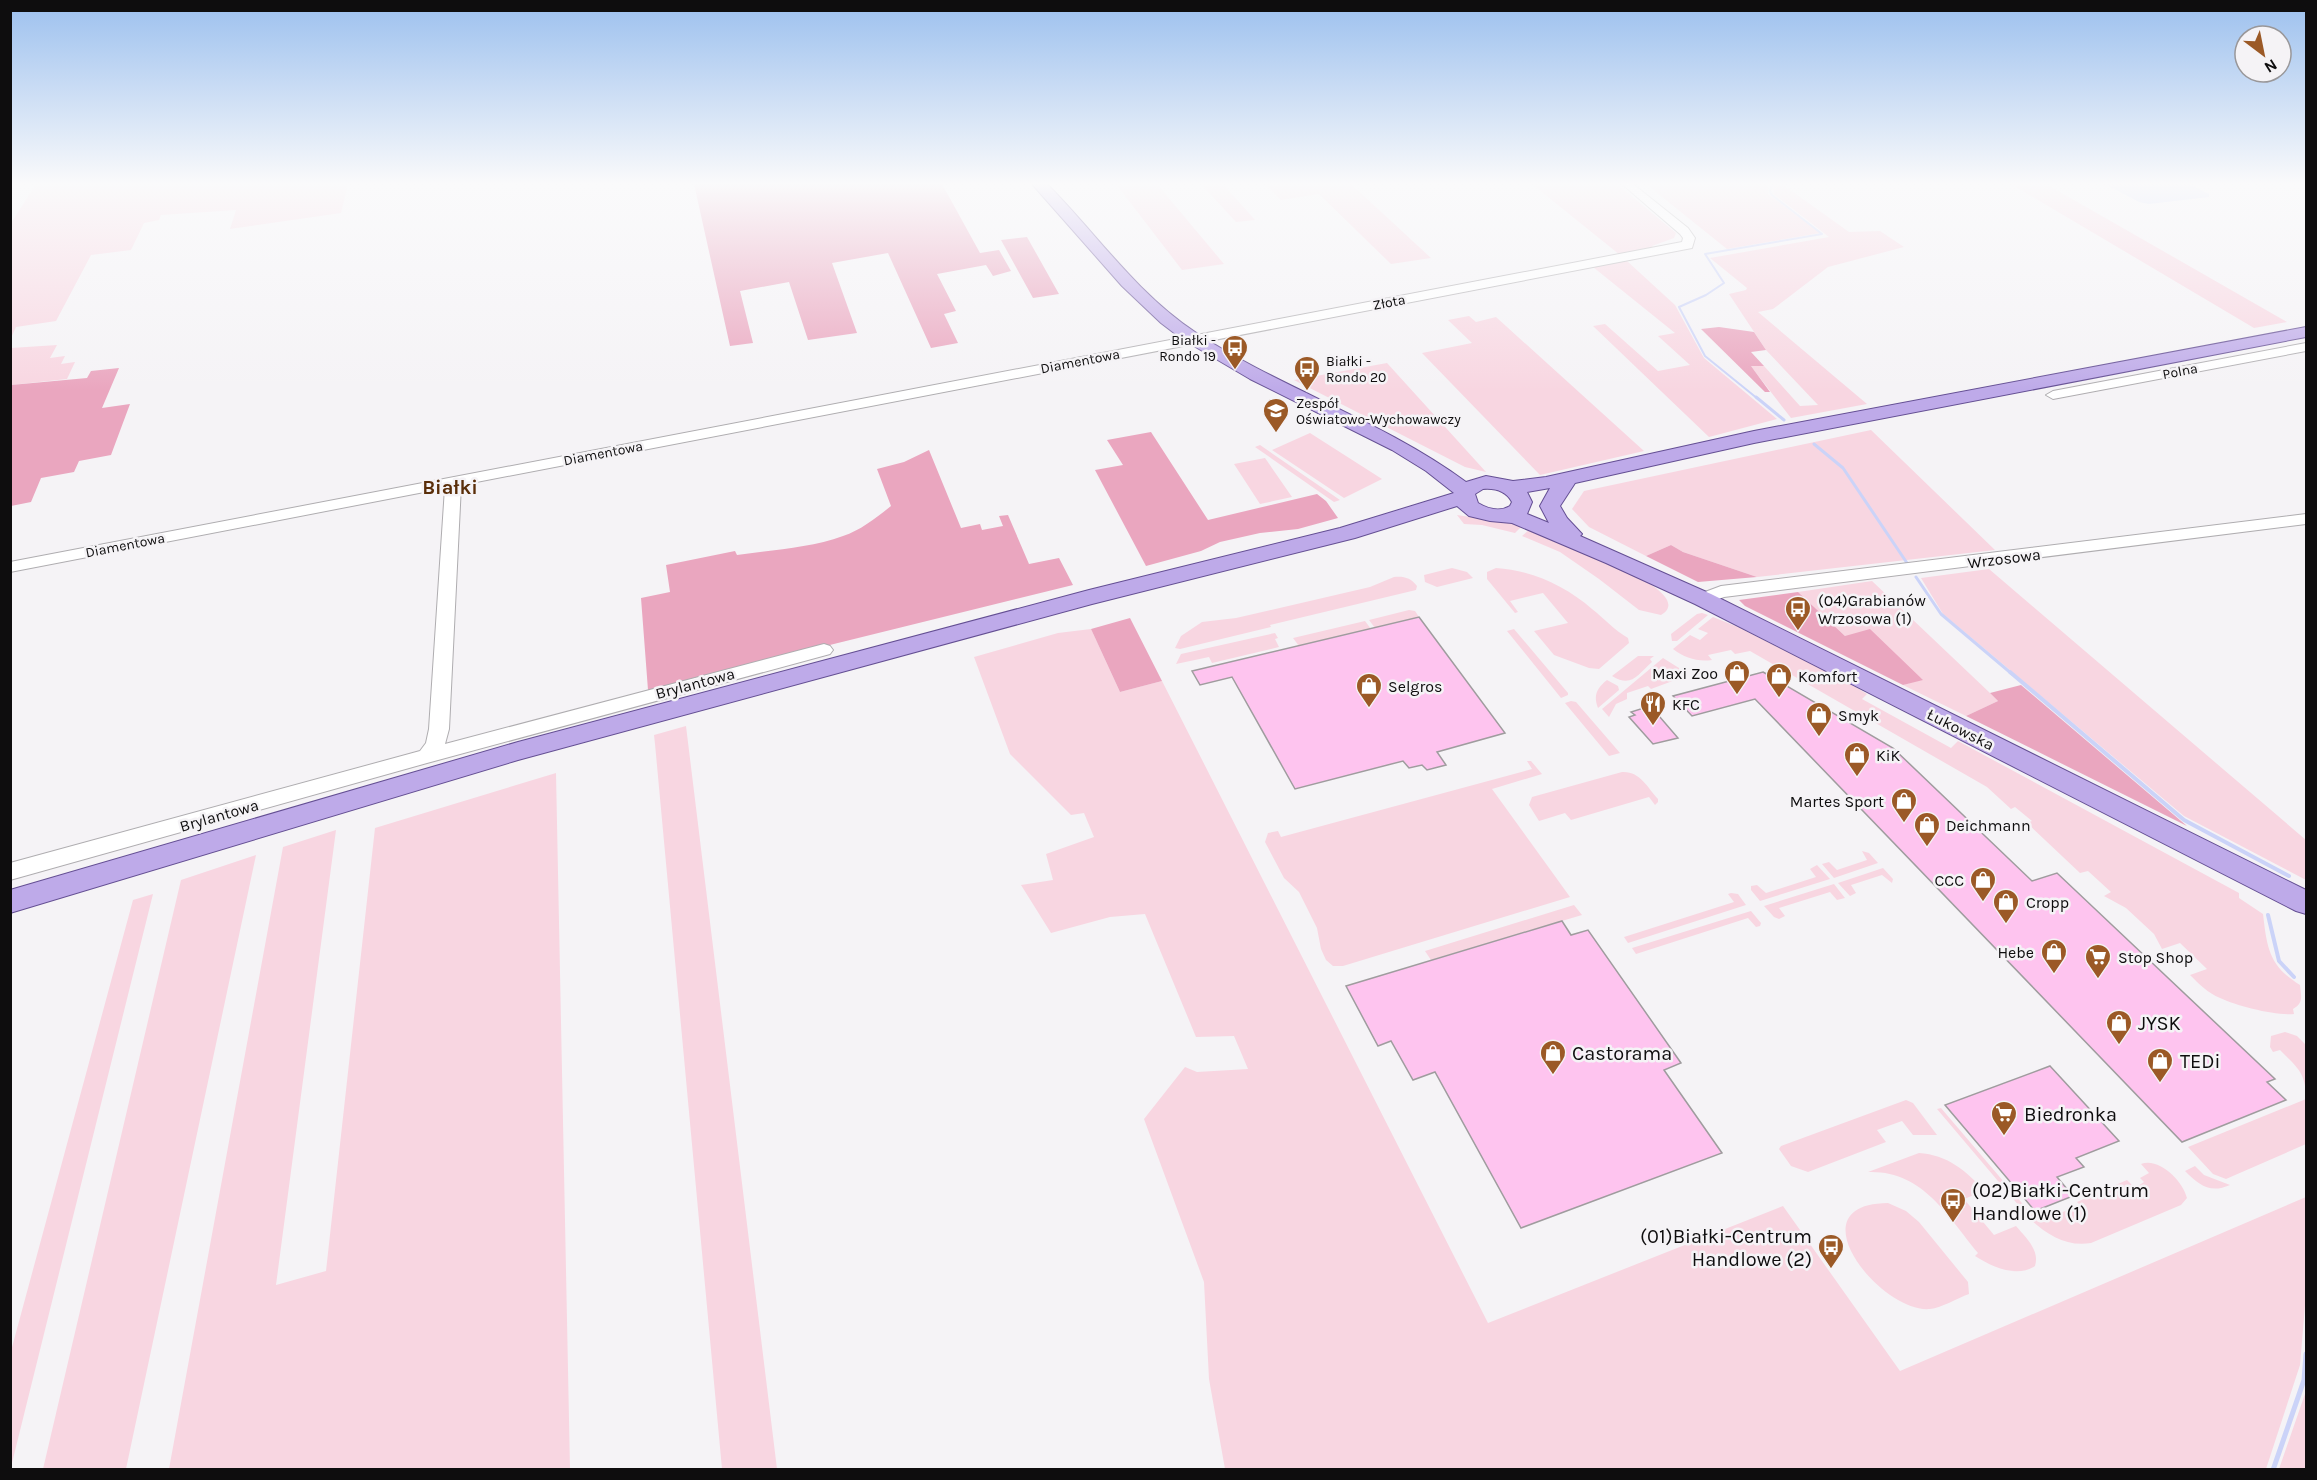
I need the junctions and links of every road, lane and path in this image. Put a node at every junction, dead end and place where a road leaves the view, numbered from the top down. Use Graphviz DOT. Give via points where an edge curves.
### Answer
graph roads {
  1 [pos="1103,253"];
  2 [pos="1646,253"];
  3 [pos="2307,333"];
  4 [pos="1195,340"];
  5 [pos="2307,347"];
  6 [pos="2053,395"];
  7 [pos="1790,432"];
  8 [pos="1407,452"];
  9 [pos="1434,469"];
  10 [pos="453,482"];
  11 [pos="1566,484"];
  12 [pos="1471,495"];
  13 [pos="1515,502"];
  14 [pos="1424,510"];
  15 [pos="2307,519"];
  16 [pos="1347,533"];
  17 [pos="1571,534"];
  18 [pos="1614,558"];
  19 [pos="10,567"];
  20 [pos="1702,600"];
  21 [pos="824,650"];
  22 [pos="427,756"];
  23 [pos="10,872"];
  24 [pos="10,902"];
  25 [pos="2307,903"];
  1 -- 4 [label="main road" via="1146,300"];
  2 -- 4 [label="street, Złota"];
  3 -- 7 [label="main road"];
  4 -- 8 [label="main road"];
  4 -- 10 [label="street, Diamentowa"];
  5 -- 6 [label="street, Polna"];
  7 -- 11 [label="main road"];
  7 -- 13 [label="main road" via="1546,483"];
  8 -- 9 [label="main road"];
  8 -- 12 [label="main road"];
  9 -- 12 [label="main road"];
  9 -- 14 [label="main road" via="1441,490"];
  10 -- 19 [label="street, Diamentowa"];
  10 -- 22 [label="street" via="439,729"];
  11 -- 13 [label="main road"];
  11 -- 17 [label="main road" via="1550,506"];
  12 -- 13 [label="main road" via="1494,483"];
  12 -- 13 [label="main road" via="1488,516"];
  12 -- 14 [label="main road"];
  12 -- 16 [label="main road" via="1450,512"];
  13 -- 17 [label="main road, Łukowska"];
  13 -- 18 [label="main road, Łukowska"];
  14 -- 16 [label="main road"];
  15 -- 20 [label="street, Wrzosowa" via="1721,592"];
  16 -- 24 [label="main road" via="1089,597 518,752"];
  17 -- 18 [label="main road, Łukowska"];
  18 -- 20 [label="main road, Łukowska"];
  20 -- 25 [label="main road, Łukowska"];
  21 -- 22 [label="street, Brylantowa"];
  22 -- 23 [label="street, Brylantowa"];
}
